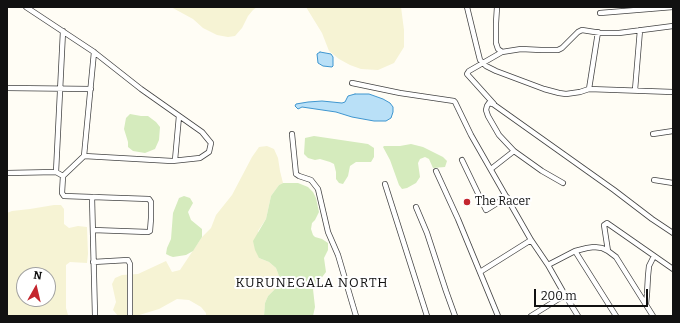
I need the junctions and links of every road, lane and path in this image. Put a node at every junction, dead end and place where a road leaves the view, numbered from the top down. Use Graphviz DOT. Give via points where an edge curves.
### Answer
graph roads {
  1 [pos="26,7"];
  2 [pos="467,7"];
  3 [pos="497,7"];
  4 [pos="673,7"];
  5 [pos="600,12"];
  6 [pos="673,26"];
  7 [pos="640,30"];
  8 [pos="63,31"];
  9 [pos="598,32"];
  10 [pos="94,52"];
  11 [pos="502,52"];
  12 [pos="482,63"];
  13 [pos="352,83"];
  14 [pos="7,88"];
  15 [pos="60,89"];
  16 [pos="91,89"];
  17 [pos="589,89"];
  18 [pos="635,90"];
  19 [pos="673,92"];
  20 [pos="496,106"];
  21 [pos="179,116"];
  22 [pos="673,132"];
  23 [pos="292,134"];
  24 [pos="653,134"];
  25 [pos="514,151"];
  26 [pos="84,156"];
  27 [pos="175,160"];
  28 [pos="462,160"];
  29 [pos="491,169"];
  30 [pos="436,171"];
  31 [pos="56,172"];
  32 [pos="7,173"];
  33 [pos="63,176"];
  34 [pos="654,180"];
  35 [pos="563,183"];
  36 [pos="673,183"];
  37 [pos="385,184"];
  38 [pos="92,196"];
  39 [pos="507,197"];
  40 [pos="416,207"];
  41 [pos="92,230"];
  42 [pos="673,233"];
  43 [pos="532,240"];
  44 [pos="575,251"];
  45 [pos="608,251"];
  46 [pos="654,256"];
  47 [pos="93,262"];
  48 [pos="548,265"];
  49 [pos="673,268"];
  50 [pos="480,272"];
  51 [pos="565,295"];
  52 [pos="646,304"];
  53 [pos="576,315"];
  54 [pos="95,316"];
  55 [pos="130,316"];
  56 [pos="356,316"];
  57 [pos="427,316"];
  58 [pos="456,316"];
  59 [pos="498,316"];
  60 [pos="531,316"];
  61 [pos="616,316"];
  62 [pos="653,316"];
  1 -- 8 [label="street"];
  2 -- 12 [label="street"];
  3 -- 11 [label="street" via="496,43"];
  4 -- 5 [label="street"];
  6 -- 7 [label="street"];
  7 -- 9 [label="street"];
  7 -- 18 [label="street"];
  8 -- 10 [label="street"];
  8 -- 15 [label="street"];
  9 -- 11 [label="street" via="582,30 558,50 521,48"];
  9 -- 17 [label="street"];
  10 -- 16 [label="street"];
  10 -- 21 [label="street"];
  11 -- 12 [label="street"];
  12 -- 17 [label="street" via="559,93"];
  12 -- 20 [label="street" via="467,74"];
  13 -- 29 [label="street" via="454,101"];
  14 -- 15 [label="street"];
  15 -- 16 [label="street"];
  15 -- 31 [label="street"];
  16 -- 26 [label="street"];
  17 -- 18 [label="street"];
  18 -- 19 [label="street"];
  20 -- 25 [label="street" via="487,106 488,116 499,135"];
  20 -- 42 [label="street"];
  21 -- 27 [label="street"];
  21 -- 27 [label="street" via="202,132 211,142 208,152 200,158"];
  22 -- 24 [label="street"];
  23 -- 56 [label="street" via="296,174 311,180 318,189 328,232 338,255"];
  25 -- 29 [label="street"];
  25 -- 35 [label="street"];
  26 -- 27 [label="street"];
  26 -- 33 [label="street"];
  28 -- 39 [label="street" via="486,210"];
  29 -- 39 [label="street"];
  30 -- 50 [label="street"];
  31 -- 32 [label="street"];
  31 -- 33 [label="street"];
  33 -- 38 [label="street" via="64,196"];
  34 -- 36 [label="street"];
  37 -- 57 [label="street"];
  38 -- 41 [label="street"];
  38 -- 41 [label="street" via="149,199 151,202 148,232"];
  39 -- 43 [label="street"];
  40 -- 58 [label="street"];
  41 -- 47 [label="street"];
  43 -- 48 [label="street"];
  43 -- 50 [label="street"];
  44 -- 45 [label="street" via="594,247"];
  44 -- 48 [label="street"];
  44 -- 61 [label="street"];
  45 -- 46 [label="street" via="604,225 607,223"];
  45 -- 52 [label="street" via="616,257"];
  46 -- 49 [label="street"];
  46 -- 52 [label="street" via="648,276"];
  47 -- 54 [label="street"];
  47 -- 55 [label="street" via="128,260"];
  48 -- 51 [label="street"];
  50 -- 59 [label="street"];
  51 -- 53 [label="street"];
  51 -- 60 [label="street"];
  52 -- 62 [label="street"];
}
